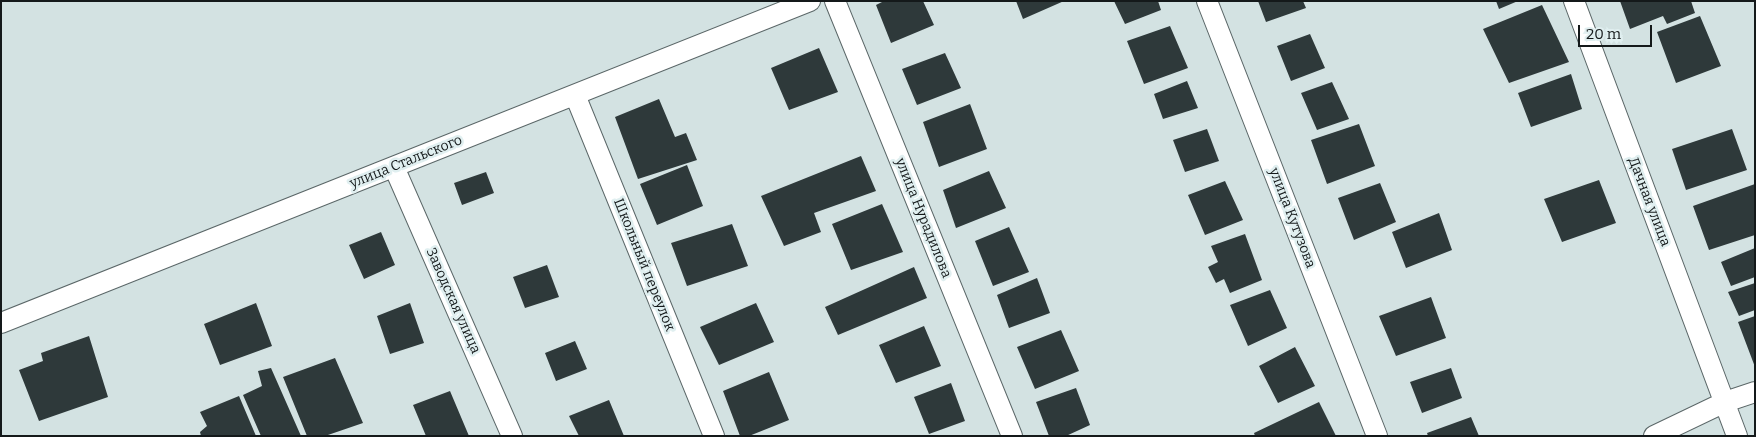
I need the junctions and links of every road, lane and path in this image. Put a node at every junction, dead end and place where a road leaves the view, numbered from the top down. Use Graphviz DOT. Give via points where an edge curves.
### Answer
graph roads {
  1 [pos="810,1"];
  2 [pos="835,1"];
  3 [pos="1208,1"];
  4 [pos="1574,1"];
  5 [pos="575,95"];
  6 [pos="394,167"];
  7 [pos="1,323"];
  8 [pos="1755,392"];
  9 [pos="1725,402"];
  10 [pos="512,436"];
  11 [pos="714,436"];
  12 [pos="1012,436"];
  13 [pos="1377,436"];
  14 [pos="1654,436"];
  15 [pos="1737,436"];
  1 -- 5 [label="street, улица Стальского"];
  2 -- 12 [label="street, улица Нурадилова"];
  3 -- 13 [label="street, улица Кутузова"];
  4 -- 9 [label="street, Дачная улица"];
  5 -- 6 [label="street, улица Стальского"];
  5 -- 11 [label="street, Школьный переулок"];
  6 -- 7 [label="street, улица Стальского"];
  6 -- 10 [label="street, Заводская улица"];
  8 -- 9 [label="street"];
  9 -- 14 [label="street"];
  9 -- 15 [label="street, Дачная улица"];
}
